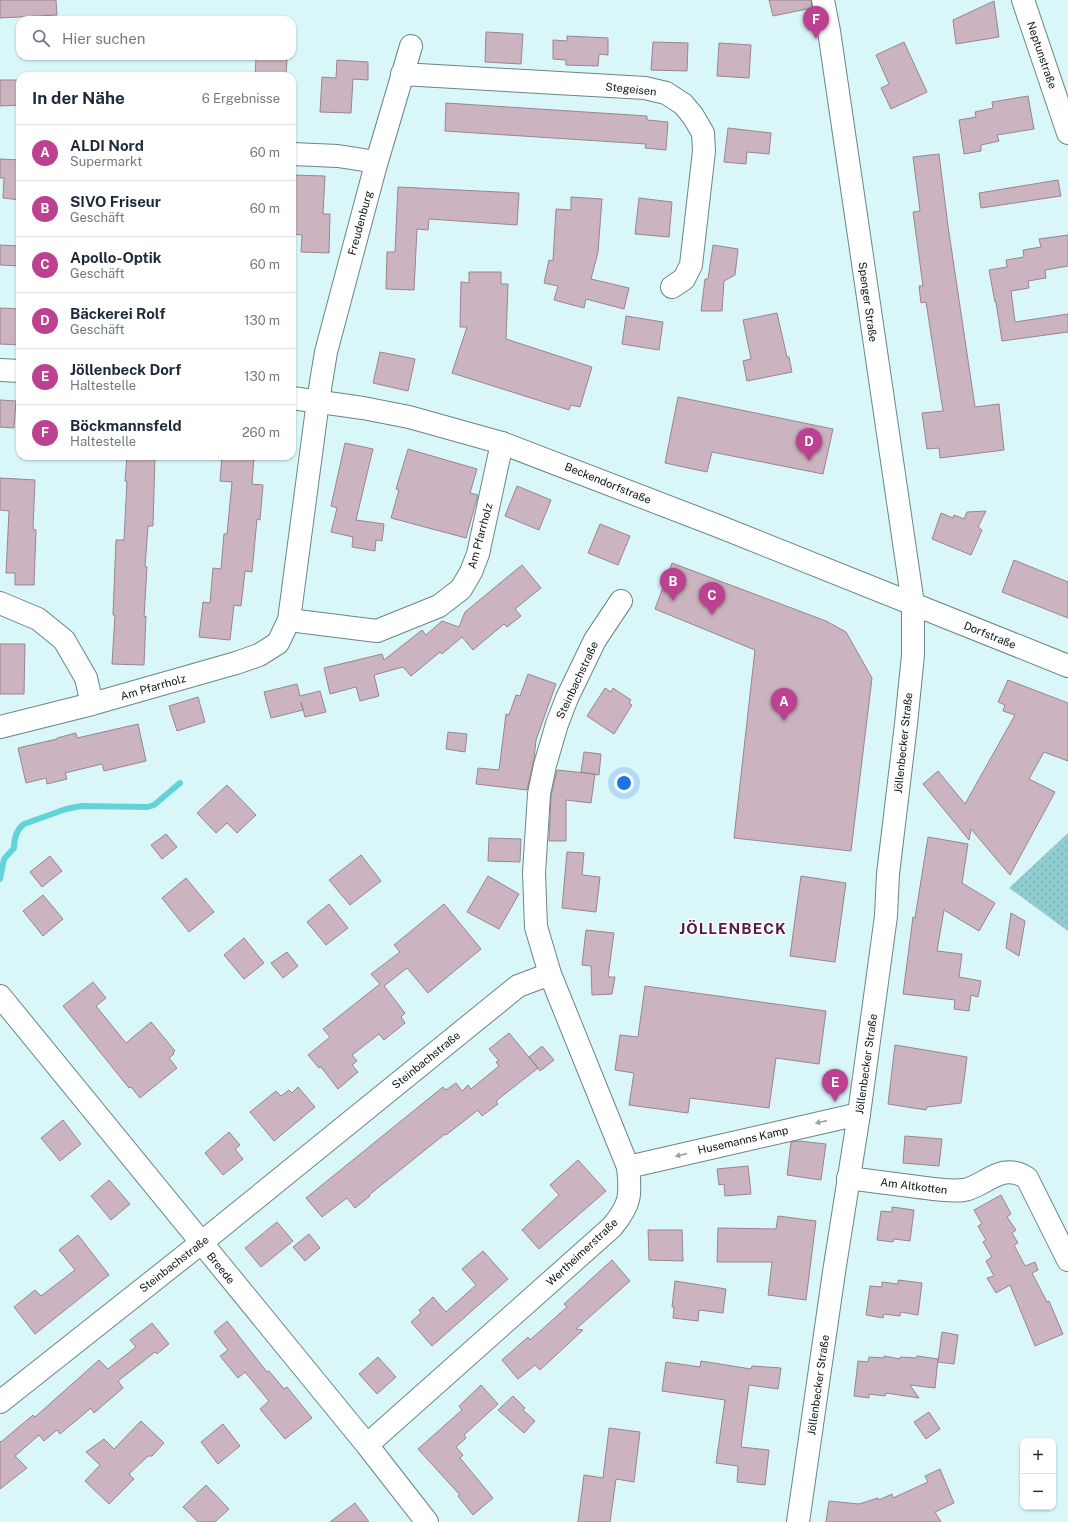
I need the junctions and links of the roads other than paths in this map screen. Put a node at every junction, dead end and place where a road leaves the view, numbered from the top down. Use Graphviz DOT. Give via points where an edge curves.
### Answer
graph roads {
  1 [pos="823,0"];
  2 [pos="1023,0"];
  3 [pos="411,46"];
  4 [pos="402,74"];
  5 [pos="1068,133"];
  6 [pos="296,154"];
  7 [pos="376,162"];
  8 [pos="672,287"];
  9 [pos="0,370"];
  10 [pos="16,371"];
  11 [pos="296,398"];
  12 [pos="318,401"];
  13 [pos="502,443"];
  14 [pos="621,601"];
  15 [pos="0,603"];
  16 [pos="913,604"];
  17 [pos="289,620"];
  18 [pos="1068,666"];
  19 [pos="92,704"];
  20 [pos="0,727"];
  21 [pos="550,974"];
  22 [pos="0,996"];
  23 [pos="859,1114"];
  24 [pos="628,1167"];
  25 [pos="848,1178"];
  26 [pos="201,1243"];
  27 [pos="1068,1260"];
  28 [pos="0,1402"];
  29 [pos="367,1445"];
  30 [pos="427,1522"];
  31 [pos="798,1522"];
  1 -- 16 [label="street, Spenger Straße"];
  2 -- 5 [label="street, Neptunstraße"];
  3 -- 4 [label="street, Freudenburg"];
  4 -- 7 [label="street, Freudenburg"];
  4 -- 8 [label="street, Stegeisen" via="646,88 666,93 683,104 703,133 704,151 691,265 684,279"];
  6 -- 7 [label="street" via="338,156"];
  7 -- 12 [label="street, Freudenburg" via="326,352"];
  9 -- 10 [label="street"];
  11 -- 12 [label="street, Beckendorfstraße"];
  12 -- 13 [label="street, Beckendorfstraße" via="409,417"];
  12 -- 17 [label="street, Am Pfarrholz"];
  13 -- 16 [label="street, Beckendorfstraße"];
  13 -- 17 [label="street, Am Pfarrholz" via="478,554 461,589 439,606 377,631"];
  14 -- 21 [label="street, Steinbachstraße" via="595,640 566,698 545,765 539,794 534,873 536,927"];
  15 -- 19 [label="street" via="38,619 64,640 86,678"];
  16 -- 18 [label="street, Dorfstraße"];
  16 -- 23 [label="street, Jöllenbecker Straße" via="912,655 888,874 886,916"];
  17 -- 19 [label="street, Am Pfarrholz" via="278,643 259,655"];
  19 -- 20 [label="street, Am Pfarrholz"];
  21 -- 24 [label="street, Wertheimerstraße"];
  21 -- 26 [label="street, Steinbachstraße" via="518,986"];
  22 -- 26 [label="street, Breede"];
  23 -- 24 [label="street, Husemanns Kamp, one-way"];
  23 -- 25 [label="street, Jöllenbecker Straße"];
  24 -- 29 [label="street, Wertheimerstraße" via="631,1188 628,1202 622,1215 612,1226"];
  25 -- 27 [label="street, Am Altkotten" via="951,1191 968,1189 990,1177 1002,1174 1020,1174 1027,1178"];
  25 -- 31 [label="street, Jöllenbecker Straße"];
  26 -- 28 [label="street, Steinbachstraße"];
  26 -- 29 [label="street, Breede"];
  29 -- 30 [label="street, Breede"];
}
